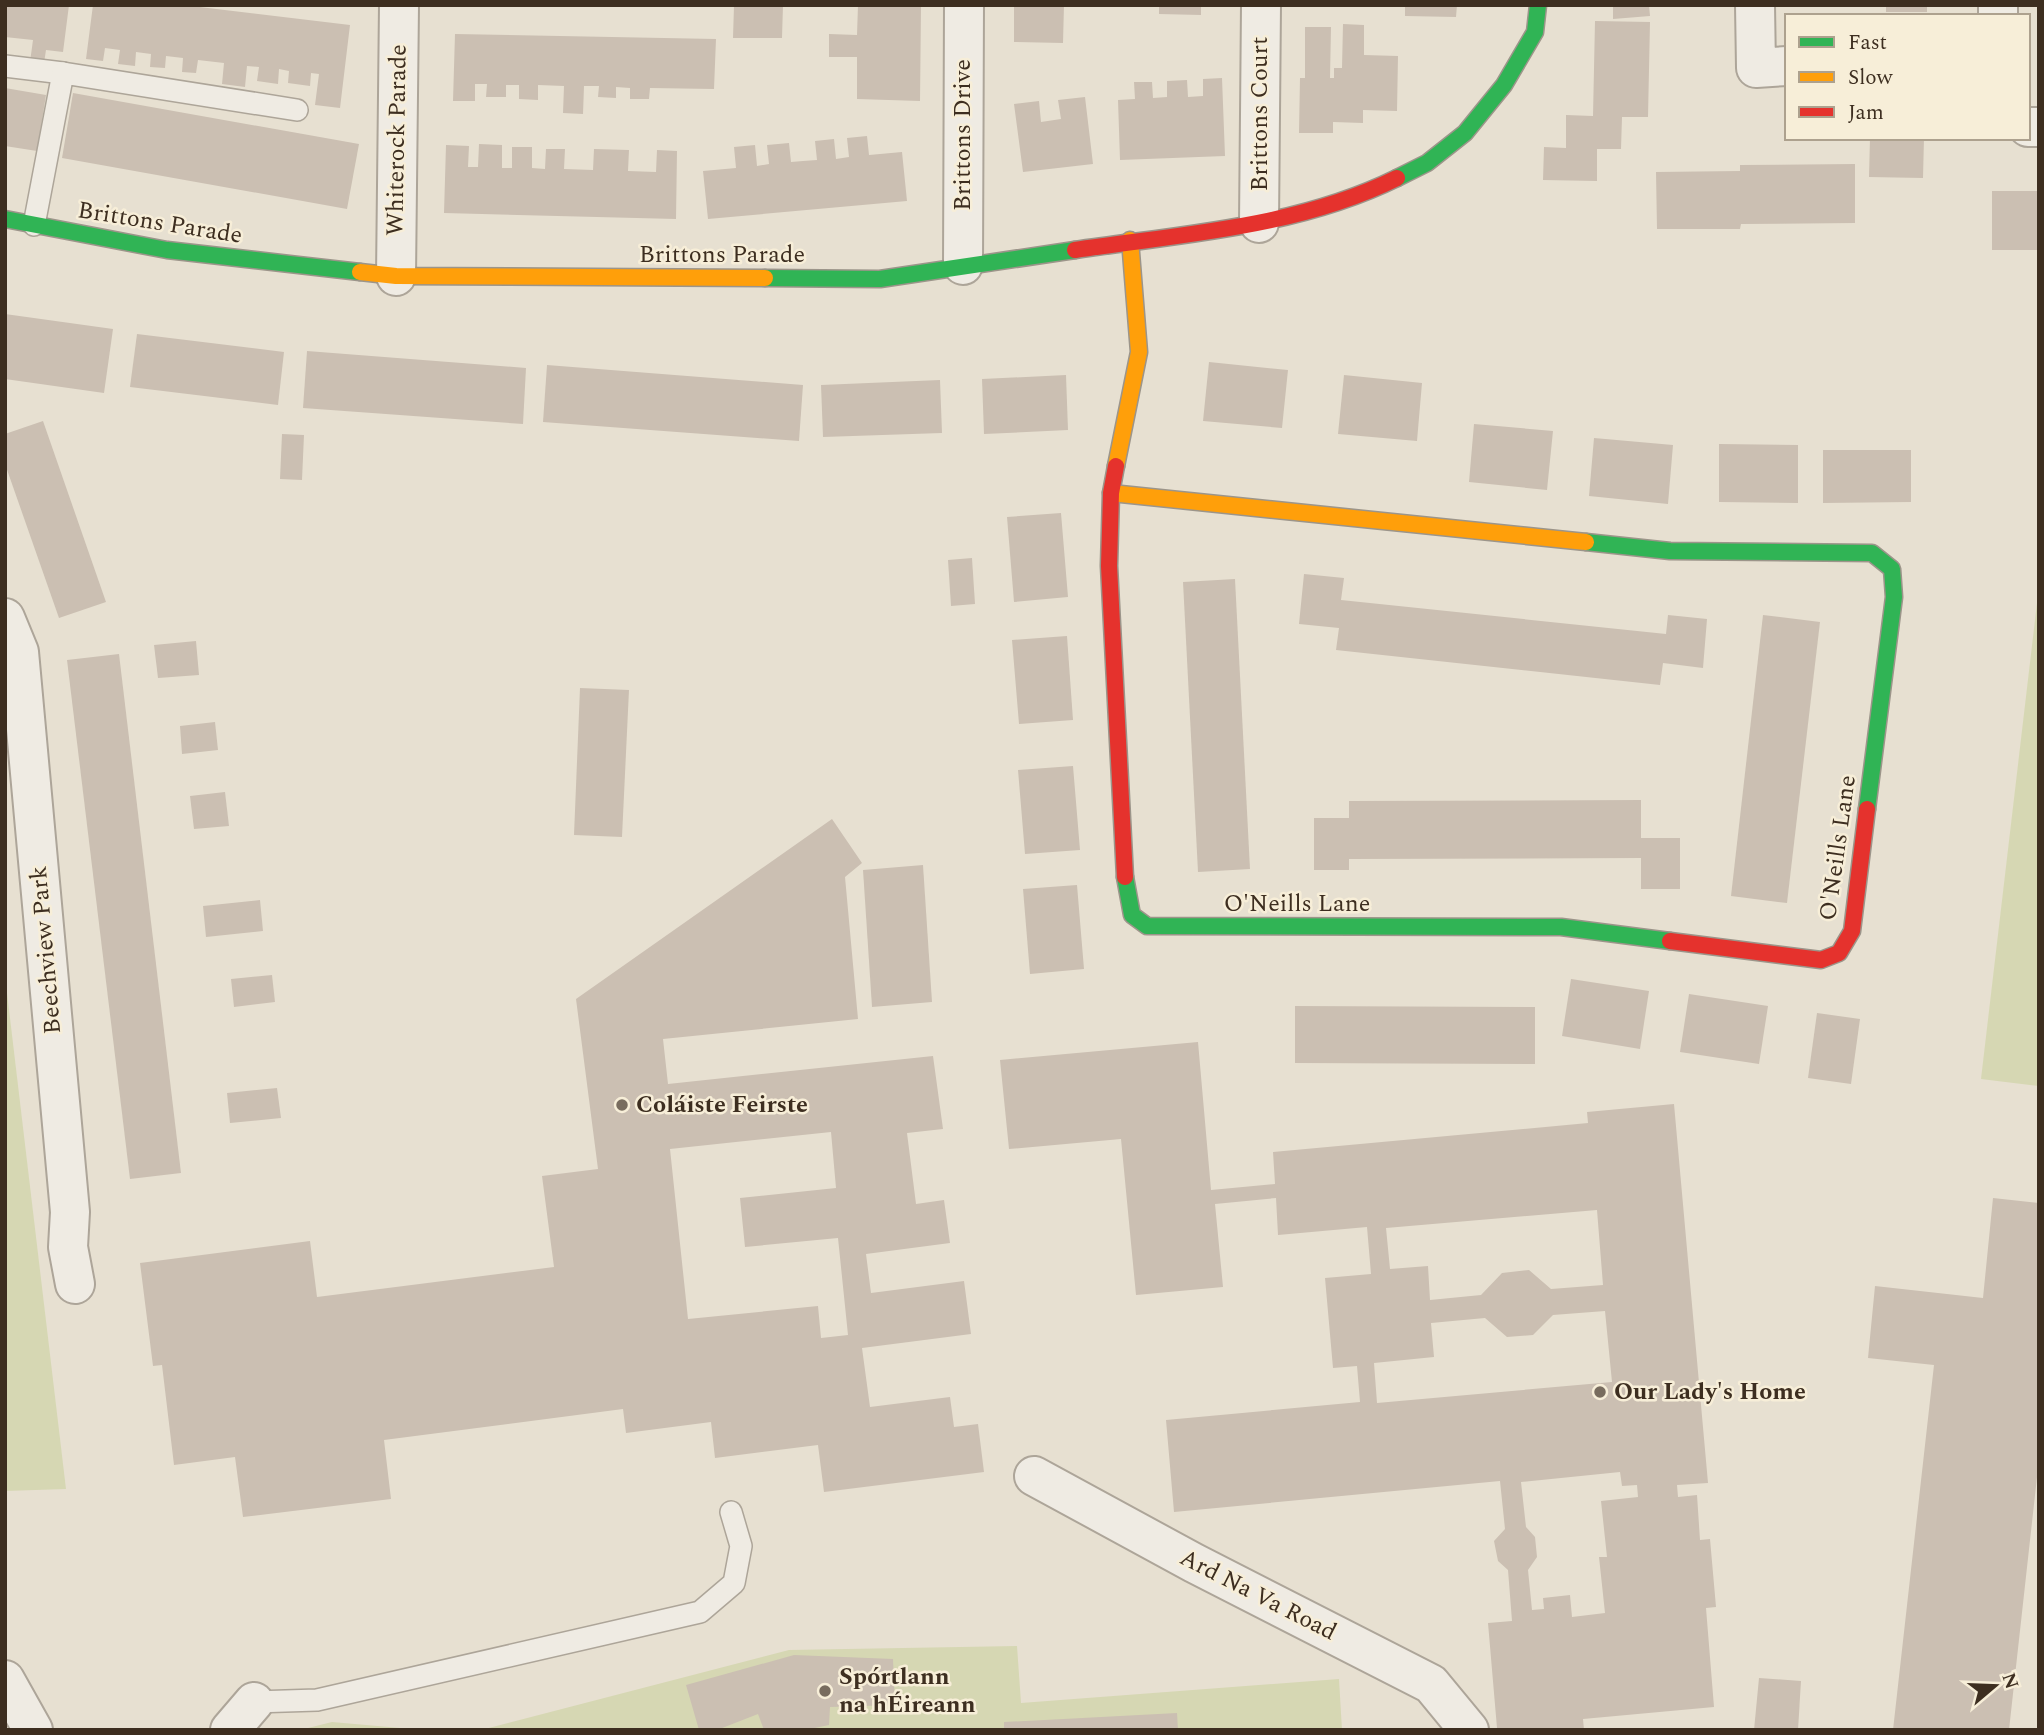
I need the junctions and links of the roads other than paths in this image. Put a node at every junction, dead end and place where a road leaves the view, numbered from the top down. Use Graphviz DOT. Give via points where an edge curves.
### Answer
graph roads {
  1 [pos="398,5"];
  2 [pos="964,5"];
  3 [pos="1261,5"];
  4 [pos="1538,5"];
  5 [pos="1755,5"];
  6 [pos="5,66"];
  7 [pos="1785,66"];
  8 [pos="63,73"];
  9 [pos="297,110"];
  10 [pos="5,219"];
  11 [pos="1259,223"];
  12 [pos="34,225"];
  13 [pos="1130,240"];
  14 [pos="963,265"];
  15 [pos="396,276"];
  16 [pos="1111,494"];
  17 [pos="5,618"];
  18 [pos="75,1284"];
  19 [pos="1034,1476"];
  20 [pos="731,1512"];
  21 [pos="5,1680"];
  22 [pos="242,1716"];
  23 [pos="33,1730"];
  24 [pos="1469,1730"];
  1 -- 15 [label="street, Whiterock Parade"];
  2 -- 14 [label="street, Brittons Drive"];
  3 -- 11 [label="street, Brittons Court"];
  4 -- 11 [label="street, Brittons Parade" via="1535,32 1504,85 1465,133 1427,163 1357,198"];
  5 -- 7 [label="street" via="1756,68"];
  6 -- 8 [label="lane"];
  8 -- 9 [label="lane"];
  8 -- 12 [label="lane"];
  10 -- 12 [label="street, Brittons Parade"];
  11 -- 13 [label="street, Brittons Parade"];
  12 -- 15 [label="street, Brittons Parade" via="167,250"];
  13 -- 14 [label="street, Brittons Parade"];
  13 -- 16 [label="street, O'Neills Lane" via="1139,352"];
  14 -- 15 [label="street, Brittons Parade" via="880,279"];
  16 -- 16 [label="street, O'Neills Lane" via="1670,551 1872,553 1892,569 1894,597 1852,931 1839,953 1821,960 1561,927 1147,926 1132,915 1126,895 1109,566"];
  17 -- 18 [label="street, Beechview Park" via="19,652 70,1212 68,1247"];
  19 -- 24 [label="street, Ard Na Va Road" via="1431,1684"];
  20 -- 22 [label="lane" via="741,1546 734,1583 700,1612"];
  21 -- 23 [label="street"];
}
